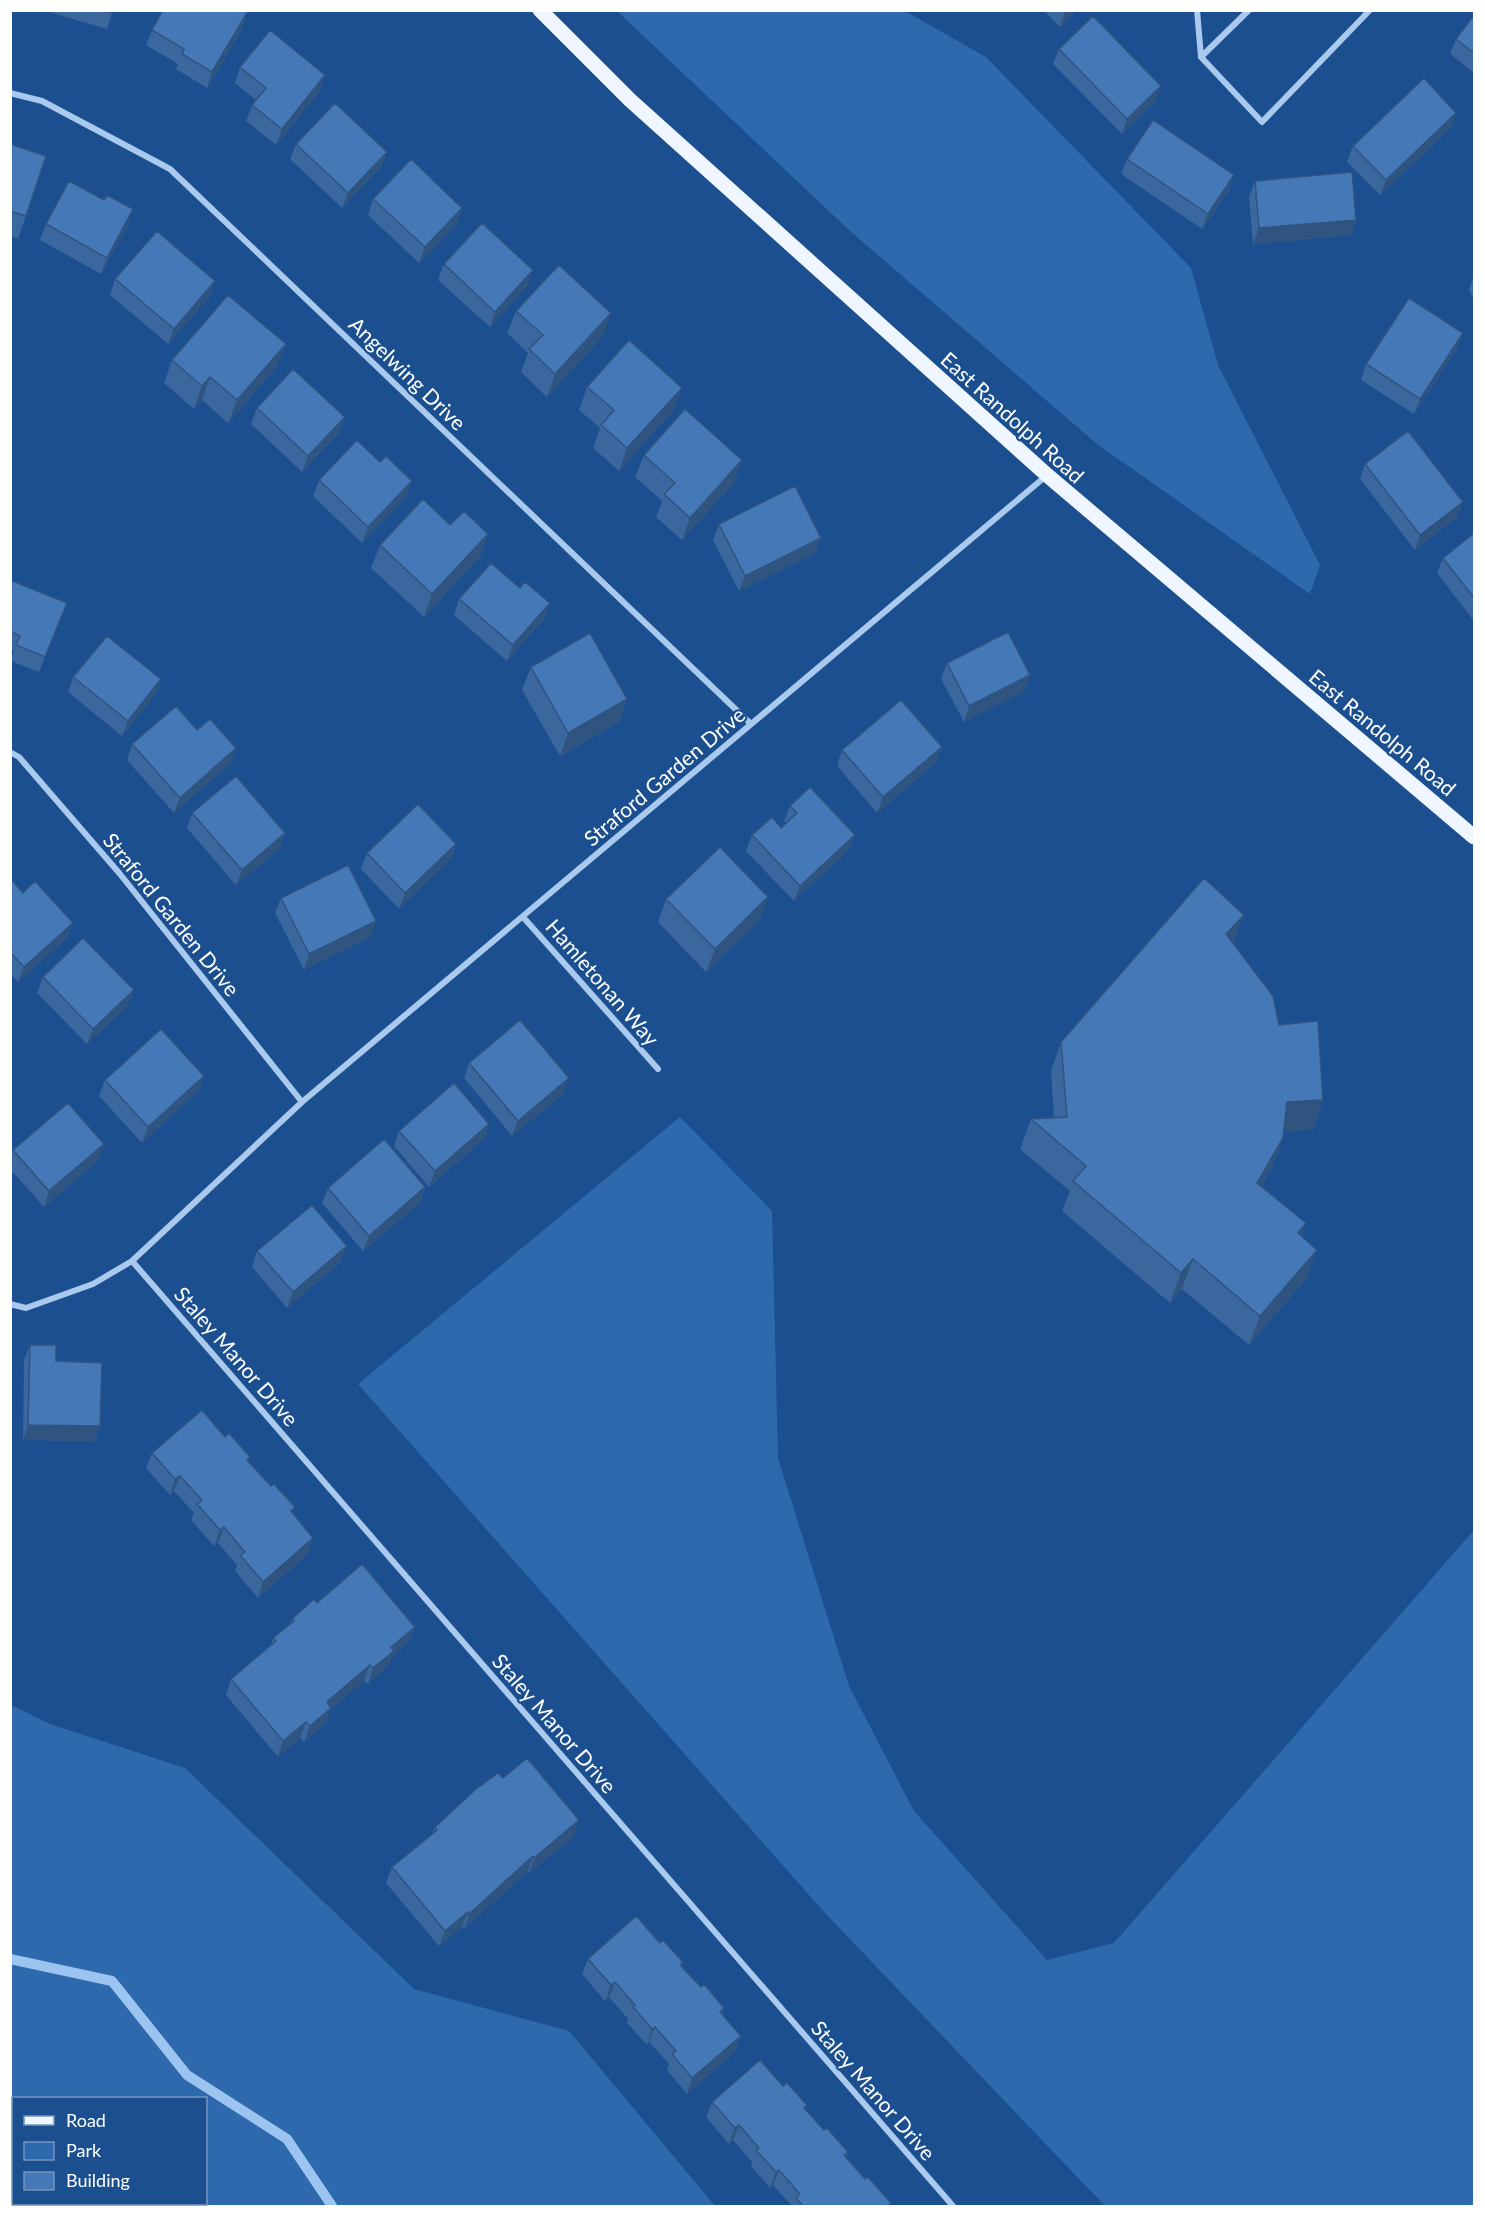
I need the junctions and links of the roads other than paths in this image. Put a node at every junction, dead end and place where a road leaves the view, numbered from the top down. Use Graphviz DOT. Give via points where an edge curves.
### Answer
graph roads {
  1 [pos="540,10"];
  2 [pos="1197,10"];
  3 [pos="1249,10"];
  4 [pos="1370,10"];
  5 [pos="1201,57"];
  6 [pos="10,93"];
  7 [pos="1047,476"];
  8 [pos="751,724"];
  9 [pos="10,752"];
  10 [pos="1474,837"];
  11 [pos="523,917"];
  12 [pos="658,1069"];
  13 [pos="302,1102"];
  14 [pos="132,1261"];
  15 [pos="10,1304"];
  16 [pos="953,2206"];
  1 -- 7 [label="main road, East Randolph Road" via="630,100"];
  2 -- 5 [label="street"];
  3 -- 5 [label="street"];
  4 -- 5 [label="street" via="1262,122"];
  6 -- 8 [label="street, Angelwing Drive" via="42,101 170,169"];
  7 -- 8 [label="street, Straford Garden Drive"];
  7 -- 10 [label="main road, East Randolph Road"];
  8 -- 11 [label="street, Straford Garden Drive"];
  9 -- 13 [label="street, Straford Garden Drive" via="19,757 120,874"];
  11 -- 12 [label="street, Hamletonan Way"];
  11 -- 13 [label="street, Straford Garden Drive"];
  13 -- 14 [label="street, Straford Garden Drive"];
  14 -- 15 [label="street, Straford Garden Drive" via="93,1284 38,1304 26,1308"];
  14 -- 16 [label="street, Staley Manor Drive"];
}
